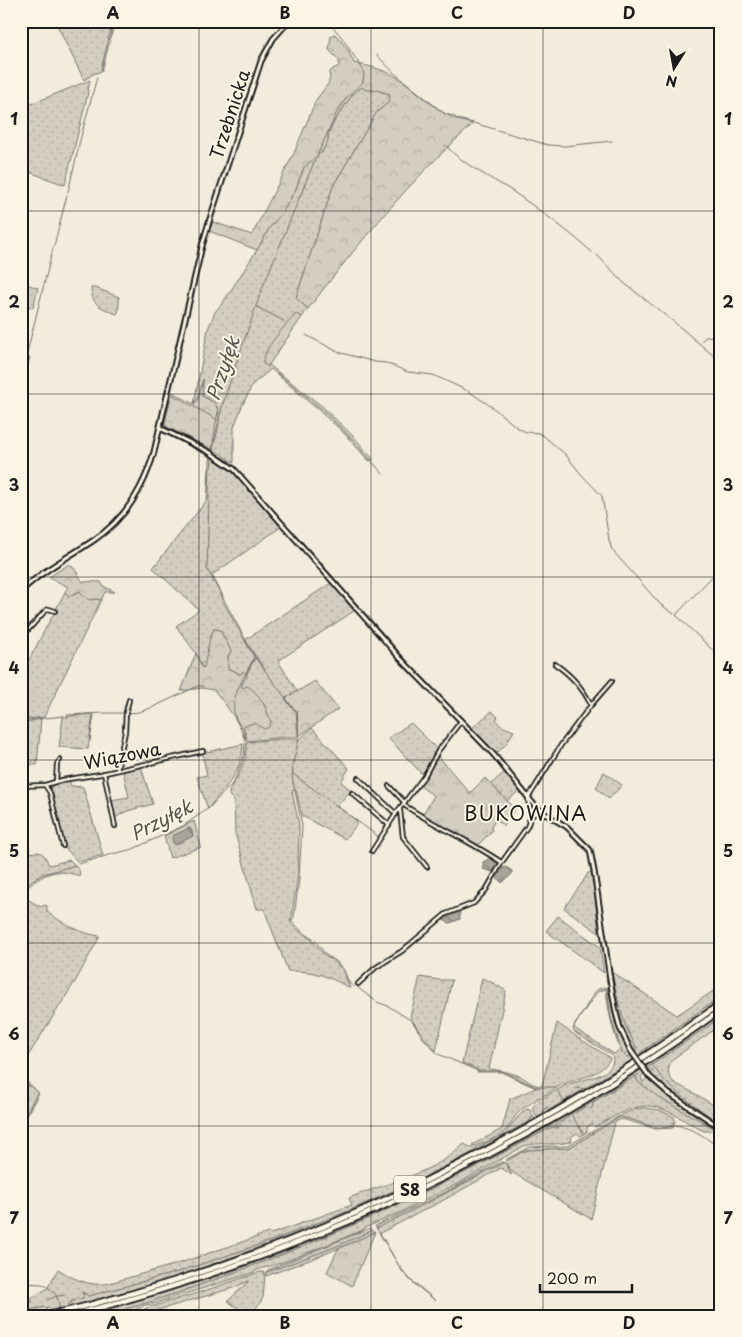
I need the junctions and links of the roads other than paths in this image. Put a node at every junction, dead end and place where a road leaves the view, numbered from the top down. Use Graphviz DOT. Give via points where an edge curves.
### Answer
graph roads {
  1 [pos="289,21"];
  2 [pos="160,428"];
  3 [pos="21,591"];
  4 [pos="55,611"];
  5 [pos="21,626"];
  6 [pos="25,630"];
  7 [pos="21,636"];
  8 [pos="556,664"];
  9 [pos="612,681"];
  10 [pos="130,700"];
  11 [pos="592,705"];
  12 [pos="461,721"];
  13 [pos="203,751"];
  14 [pos="60,760"];
  15 [pos="117,770"];
  16 [pos="104,773"];
  17 [pos="358,778"];
  18 [pos="56,782"];
  19 [pos="45,785"];
  20 [pos="21,786"];
  21 [pos="389,786"];
  22 [pos="352,793"];
  23 [pos="528,798"];
  24 [pos="404,804"];
  25 [pos="400,809"];
  26 [pos="540,810"];
  27 [pos="396,814"];
  28 [pos="531,816"];
  29 [pos="389,825"];
  30 [pos="116,826"];
  31 [pos="63,846"];
  32 [pos="372,850"];
  33 [pos="502,862"];
  34 [pos="427,868"];
  35 [pos="358,984"];
  36 [pos="721,1003"];
  37 [pos="721,1010"];
  38 [pos="719,1127"];
  39 [pos="69,1314"];
  40 [pos="45,1316"];
  1 -- 2 [label="street, Trzebnicka" via="273,39 261,61 209,222"];
  2 -- 3 [label="street, Trzebnicka" via="144,481 121,516 102,534 49,568"];
  2 -- 12 [label="street" via="210,452 234,469 400,658"];
  4 -- 6 [label="street" via="46,610"];
  5 -- 6 [label="street"];
  6 -- 7 [label="street"];
  8 -- 11 [label="street" via="568,673"];
  9 -- 11 [label="street"];
  10 -- 15 [label="street"];
  11 -- 23 [label="street" via="561,745"];
  12 -- 23 [label="street" via="494,755"];
  12 -- 24 [label="street"];
  13 -- 15 [label="street, Wiązowa"];
  14 -- 18 [label="street"];
  15 -- 16 [label="street, Wiązowa"];
  16 -- 18 [label="street, Wiązowa"];
  16 -- 30 [label="street"];
  17 -- 27 [label="street"];
  18 -- 19 [label="street, Wiązowa"];
  19 -- 20 [label="street, Wiązowa"];
  19 -- 31 [label="street" via="50,793"];
  21 -- 24 [label="street"];
  22 -- 29 [label="street"];
  23 -- 26 [label="street"];
  23 -- 28 [label="street"];
  24 -- 25 [label="street"];
  24 -- 33 [label="street"];
  25 -- 27 [label="street"];
  25 -- 34 [label="street" via="402,835"];
  26 -- 28 [label="street"];
  26 -- 38 [label="street, bridge" via="567,827 590,850 616,1013 631,1051 649,1076 668,1093"];
  27 -- 29 [label="street"];
  28 -- 33 [label="street" via="528,827"];
  29 -- 32 [label="street"];
  33 -- 35 [label="street" via="486,890 474,903 446,914"];
  36 -- 39 [label="highway, S8" via="576,1100 488,1150 406,1190 230,1262"];
  37 -- 39 [label="highway, S8" via="643,1065 578,1105 408,1196 237,1265 150,1294"];
  39 -- 40 [label="highway, S8"];
}
